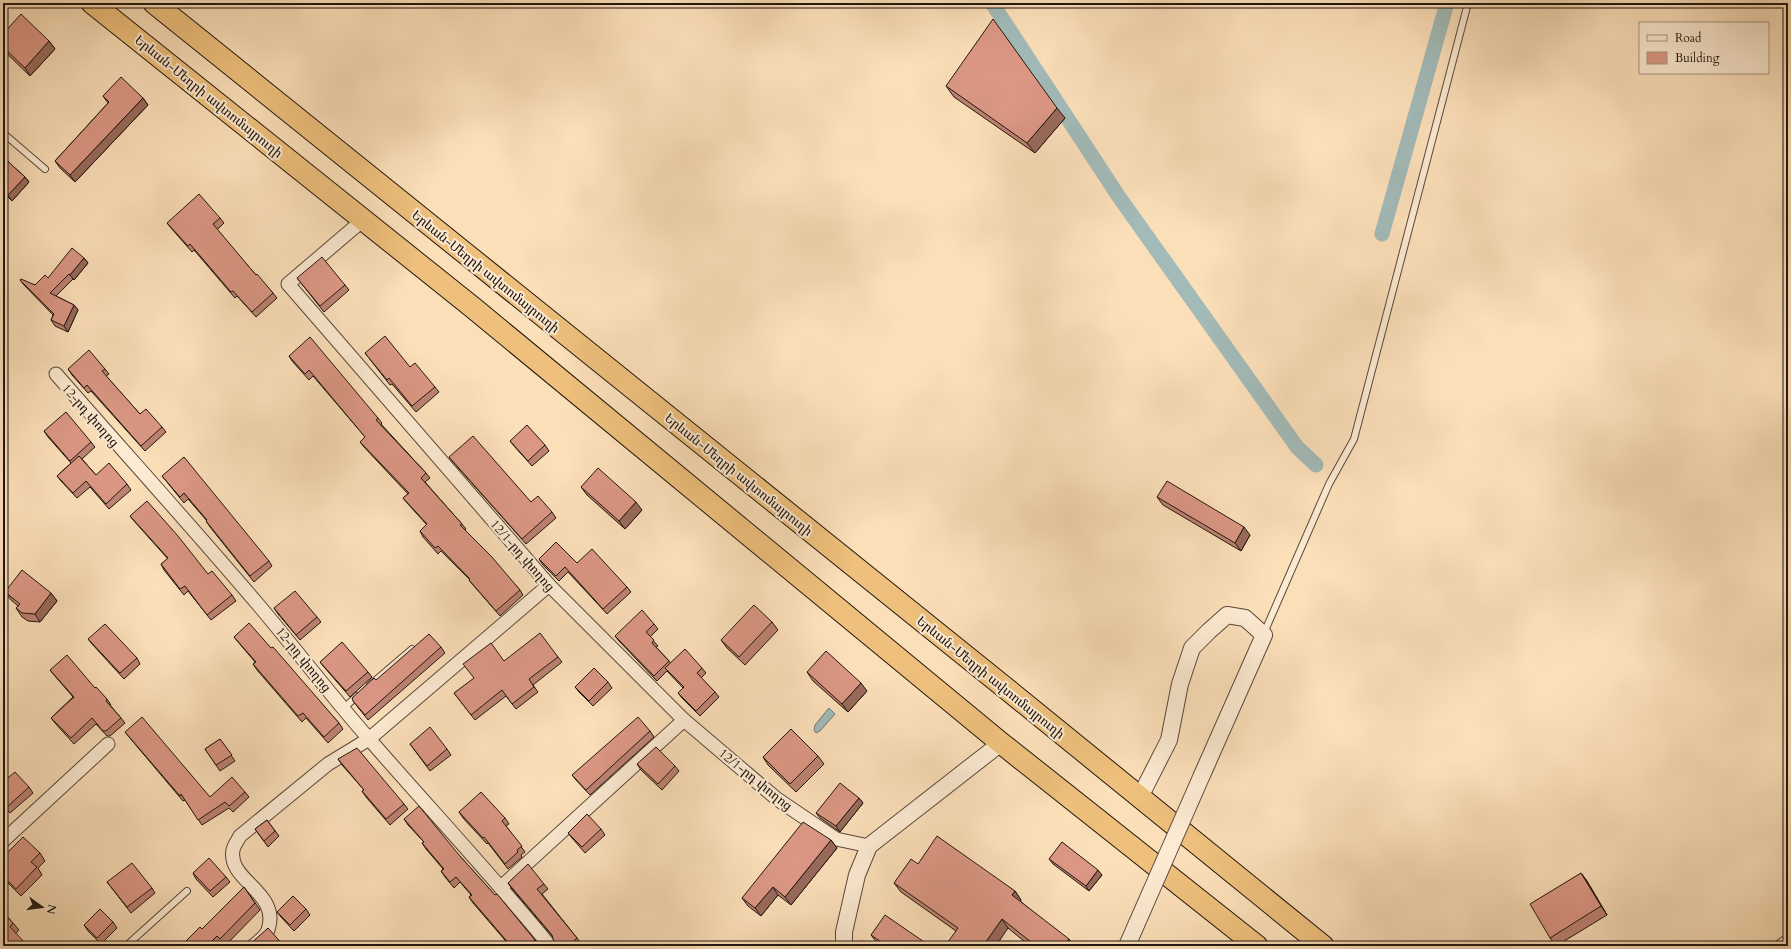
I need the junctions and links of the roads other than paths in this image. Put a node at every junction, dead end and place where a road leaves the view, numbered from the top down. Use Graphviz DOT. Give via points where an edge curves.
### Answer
graph roads {
  1 [pos="92,3"];
  2 [pos="154,3"];
  3 [pos="1468,3"];
  4 [pos="3,133"];
  5 [pos="45,169"];
  6 [pos="364,220"];
  7 [pos="56,374"];
  8 [pos="549,585"];
  9 [pos="1264,634"];
  10 [pos="417,644"];
  11 [pos="366,688"];
  12 [pos="360,693"];
  13 [pos="344,708"];
  14 [pos="684,720"];
  15 [pos="369,739"];
  16 [pos="1001,743"];
  17 [pos="108,744"];
  18 [pos="1140,797"];
  19 [pos="3,841"];
  20 [pos="869,846"];
  21 [pos="502,887"];
  22 [pos="187,891"];
  23 [pos="1788,937"];
  24 [pos="1256,945"];
  25 [pos="126,946"];
  26 [pos="253,946"];
  27 [pos="550,946"];
  28 [pos="844,946"];
  29 [pos="1127,946"];
  30 [pos="1323,946"];
  31 [pos="1775,946"];
  1 -- 6 [label="highway, Երևան-Մեղրի ավտոմայրուղի"];
  2 -- 18 [label="highway, Երևան-Մեղրի ավտոմայրուղի"];
  3 -- 9 [label="lane" via="1354,439 1329,484"];
  4 -- 5 [label="lane"];
  6 -- 8 [label="street, 12/1-րդ փողոց" via="288,284"];
  6 -- 16 [label="highway, Երևան-Մեղրի ավտոմայրուղի"];
  7 -- 13 [label="street, 12-րդ փողոց" via="195,530"];
  8 -- 14 [label="street, 12/1-րդ փողոց"];
  8 -- 15 [label="street"];
  9 -- 18 [label="street" via="1245,618 1228,616 1208,631 1192,648 1180,684 1169,740"];
  9 -- 29 [label="street, bridge"];
  10 -- 11 [label="lane"];
  12 -- 13 [label="lane"];
  13 -- 15 [label="street, 12-րդ փողոց"];
  14 -- 20 [label="street, 12/1-րդ փողոց" via="783,803 836,839"];
  14 -- 21 [label="street"];
  15 -- 21 [label="street, 12-րդ փողոց"];
  15 -- 26 [label="street" via="328,764 240,836 233,850 235,867 265,900 270,916 267,931"];
  16 -- 20 [label="street"];
  16 -- 24 [label="highway, Երևան-Մեղրի ավտոմայրուղի"];
  17 -- 19 [label="street"];
  18 -- 30 [label="highway, Երևան-Մեղրի ավտոմայրուղի"];
  20 -- 28 [label="street" via="857,875 844,932"];
  21 -- 27 [label="street, 12-րդ փողոց"];
  22 -- 25 [label="lane"];
  23 -- 31 [label="lane"];
}
